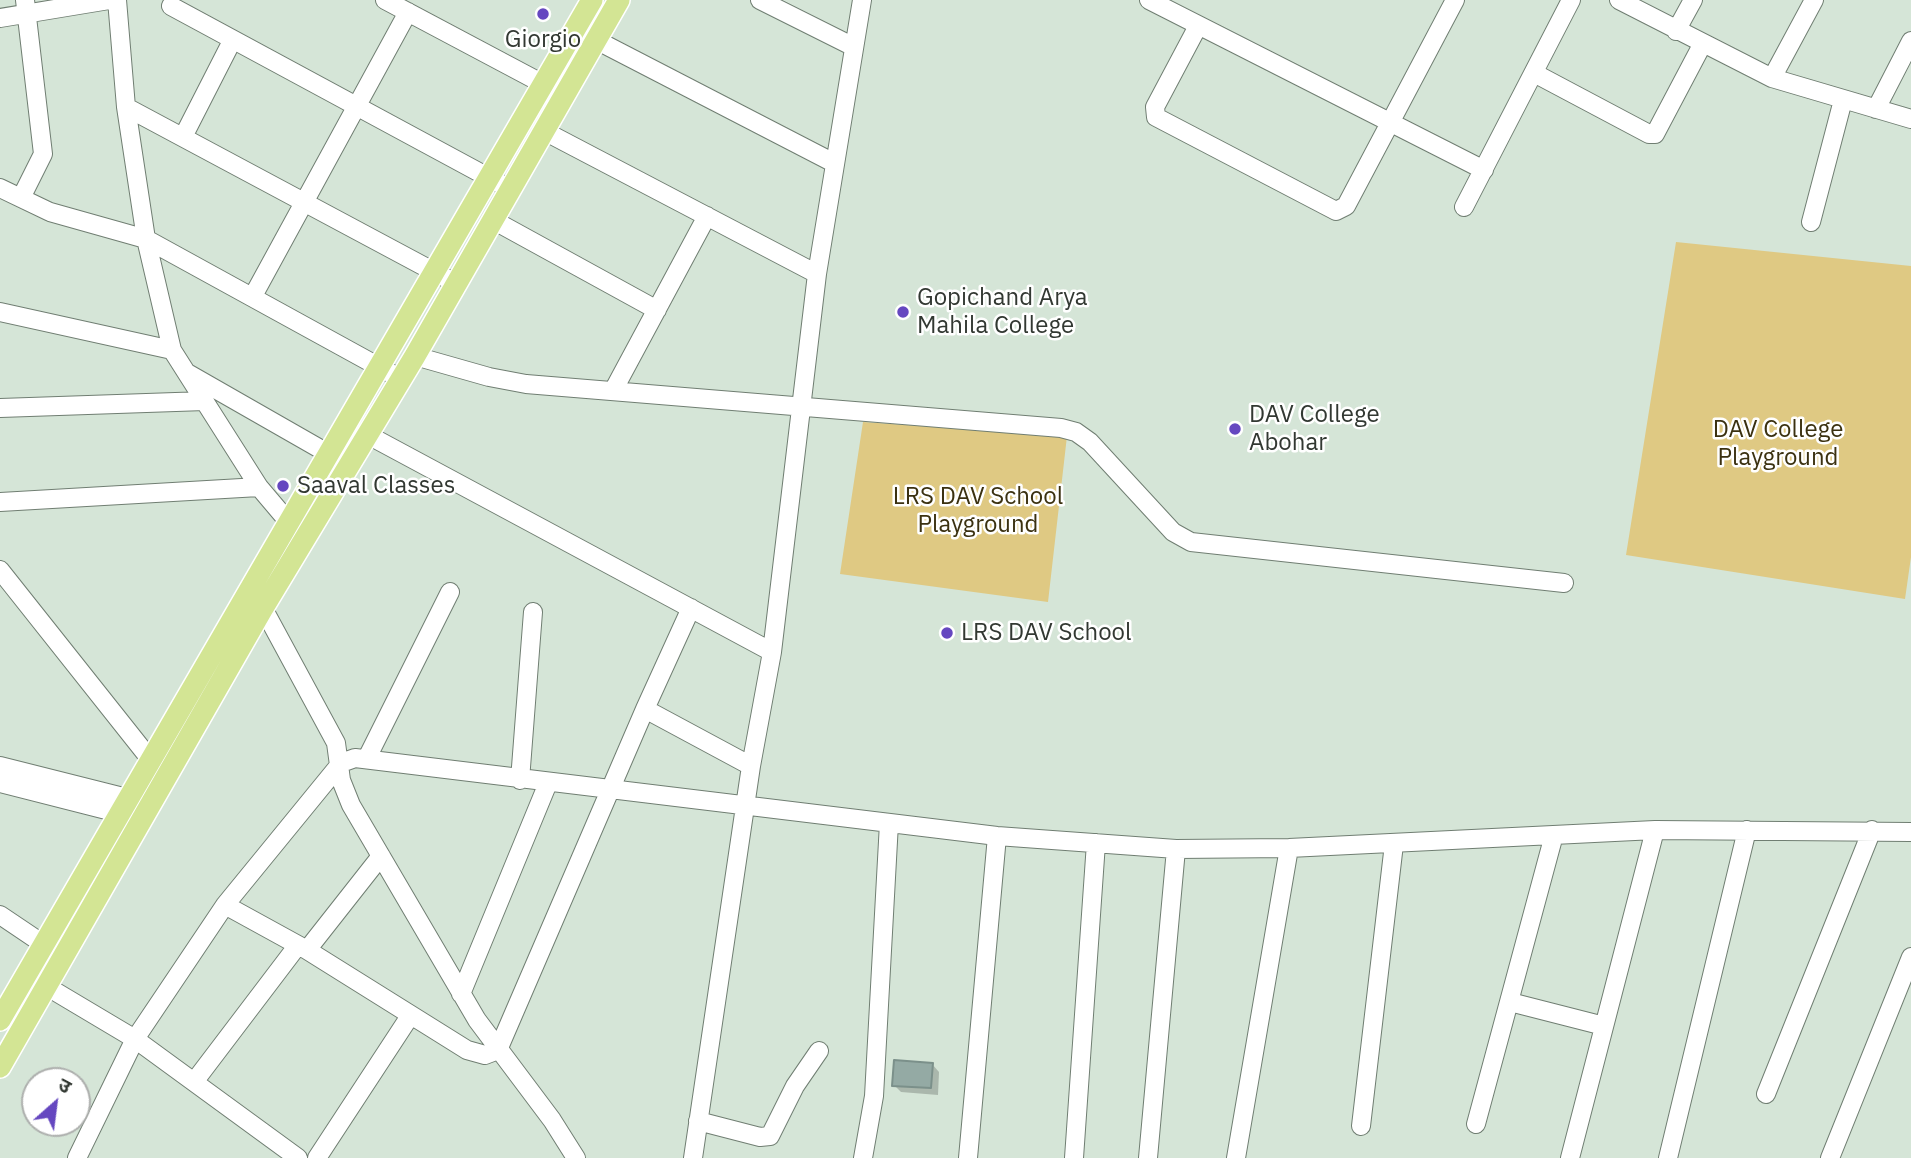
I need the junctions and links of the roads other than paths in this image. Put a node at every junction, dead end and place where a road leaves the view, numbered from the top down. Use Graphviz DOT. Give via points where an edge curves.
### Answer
graph roads {
  1 [pos="108,0"];
  2 [pos="117,0"];
  3 [pos="385,0"];
  4 [pos="592,0"];
  5 [pos="760,0"];
  6 [pos="862,0"];
  7 [pos="1149,0"];
  8 [pos="1455,0"];
  9 [pos="1571,0"];
  10 [pos="1619,0"];
  11 [pos="1693,0"];
  12 [pos="1814,0"];
  13 [pos="614,2"];
  14 [pos="172,6"];
  15 [pos="25,7"];
  16 [pos="408,12"];
  17 [pos="0,18"];
  18 [pos="1198,26"];
  19 [pos="1676,31"];
  20 [pos="596,40"];
  21 [pos="232,41"];
  22 [pos="1911,41"];
  23 [pos="1702,45"];
  24 [pos="854,47"];
  25 [pos="1534,73"];
  26 [pos="1772,78"];
  27 [pos="543,84"];
  28 [pos="564,95"];
  29 [pos="1843,100"];
  30 [pos="356,105"];
  31 [pos="126,107"];
  32 [pos="1876,109"];
  33 [pos="1911,119"];
  34 [pos="1390,124"];
  35 [pos="544,131"];
  36 [pos="183,137"];
  37 [pos="834,163"];
  38 [pos="1483,170"];
  39 [pos="489,178"];
  40 [pos="0,188"];
  41 [pos="510,189"];
  42 [pos="21,198"];
  43 [pos="304,200"];
  44 [pos="1464,207"];
  45 [pos="707,216"];
  46 [pos="493,220"];
  47 [pos="1811,222"];
  48 [pos="146,239"];
  49 [pos="436,273"];
  50 [pos="817,274"];
  51 [pos="457,284"];
  52 [pos="253,296"];
  53 [pos="657,310"];
  54 [pos="0,312"];
  55 [pos="172,350"];
  56 [pos="415,356"];
  57 [pos="381,366"];
  58 [pos="186,372"];
  59 [pos="401,379"];
  60 [pos="613,391"];
  61 [pos="205,401"];
  62 [pos="803,407"];
  63 [pos="0,408"];
  64 [pos="368,435"];
  65 [pos="329,454"];
  66 [pos="259,488"];
  67 [pos="0,502"];
  68 [pos="297,531"];
  69 [pos="0,570"];
  70 [pos="1564,583"];
  71 [pos="450,592"];
  72 [pos="263,608"];
  73 [pos="691,608"];
  74 [pos="533,612"];
  75 [pos="772,652"];
  76 [pos="645,709"];
  77 [pos="367,758"];
  78 [pos="150,759"];
  79 [pos="341,763"];
  80 [pos="0,766"];
  81 [pos="751,766"];
  82 [pos="520,780"];
  83 [pos="0,783"];
  84 [pos="548,783"];
  85 [pos="608,791"];
  86 [pos="122,805"];
  87 [pos="745,805"];
  88 [pos="148,812"];
  89 [pos="889,823"];
  90 [pos="1655,830"];
  91 [pos="1747,830"];
  92 [pos="1872,830"];
  93 [pos="1911,832"];
  94 [pos="1554,835"];
  95 [pos="997,836"];
  96 [pos="1096,843"];
  97 [pos="1394,844"];
  98 [pos="1289,848"];
  99 [pos="1176,849"];
  100 [pos="381,856"];
  101 [pos="225,905"];
  102 [pos="0,915"];
  103 [pos="43,944"];
  104 [pos="302,948"];
  105 [pos="63,957"];
  106 [pos="1911,957"];
  107 [pos="47,986"];
  108 [pos="461,995"];
  109 [pos="1510,1002"];
  110 [pos="410,1016"];
  111 [pos="0,1020"];
  112 [pos="1604,1026"];
  113 [pos="135,1039"];
  114 [pos="498,1050"];
  115 [pos="818,1051"];
  116 [pos="0,1067"];
  117 [pos="194,1082"];
  118 [pos="1766,1094"];
  119 [pos="698,1121"];
  120 [pos="1476,1124"];
  121 [pos="1361,1126"];
  122 [pos="76,1158"];
  123 [pos="298,1158"];
  124 [pos="317,1158"];
  125 [pos="576,1158"];
  126 [pos="693,1158"];
  127 [pos="863,1158"];
  128 [pos="968,1158"];
  129 [pos="1074,1158"];
  130 [pos="1148,1158"];
  131 [pos="1236,1158"];
  132 [pos="1570,1158"];
  133 [pos="1668,1158"];
  134 [pos="1830,1158"];
  1 -- 15 [label="street"];
  2 -- 31 [label="street"];
  3 -- 16 [label="street"];
  4 -- 27 [label="main road"];
  5 -- 24 [label="street"];
  6 -- 24 [label="street"];
  7 -- 18 [label="street"];
  8 -- 34 [label="street"];
  9 -- 25 [label="street"];
  10 -- 19 [label="street"];
  11 -- 19 [label="street"];
  12 -- 26 [label="street"];
  13 -- 20 [label="main road"];
  14 -- 21 [label="street"];
  15 -- 17 [label="street"];
  15 -- 42 [label="street" via="44,154"];
  16 -- 27 [label="street"];
  16 -- 30 [label="street"];
  18 -- 34 [label="street"];
  18 -- 34 [label="street" via="1154,114 1332,209 1341,211 1346,206"];
  19 -- 23 [label="street"];
  20 -- 28 [label="main road"];
  20 -- 37 [label="street"];
  21 -- 30 [label="street"];
  21 -- 36 [label="street"];
  22 -- 32 [label="street"];
  23 -- 25 [label="street" via="1654,134"];
  23 -- 26 [label="street"];
  24 -- 37 [label="street"];
  25 -- 38 [label="street"];
  26 -- 29 [label="street"];
  27 -- 28 [label="street"];
  27 -- 39 [label="main road"];
  28 -- 35 [label="main road"];
  29 -- 32 [label="street"];
  29 -- 47 [label="street"];
  30 -- 39 [label="street"];
  30 -- 43 [label="street"];
  31 -- 36 [label="street"];
  31 -- 48 [label="street"];
  32 -- 33 [label="street"];
  34 -- 38 [label="street"];
  35 -- 41 [label="main road"];
  35 -- 45 [label="street"];
  36 -- 43 [label="street"];
  37 -- 50 [label="street"];
  38 -- 44 [label="street"];
  39 -- 41 [label="street"];
  39 -- 49 [label="main road"];
  40 -- 42 [label="street"];
  41 -- 46 [label="main road"];
  42 -- 48 [label="street" via="50,212"];
  43 -- 49 [label="street"];
  43 -- 52 [label="street"];
  45 -- 50 [label="street"];
  45 -- 53 [label="street"];
  46 -- 51 [label="main road"];
  46 -- 53 [label="street"];
  48 -- 52 [label="street"];
  48 -- 55 [label="street"];
  49 -- 51 [label="street"];
  49 -- 57 [label="main road"];
  50 -- 62 [label="street"];
  51 -- 56 [label="main road"];
  52 -- 57 [label="street"];
  53 -- 60 [label="street"];
  54 -- 55 [label="street"];
  55 -- 58 [label="street"];
  56 -- 59 [label="main road"];
  56 -- 60 [label="street" via="489,377"];
  57 -- 59 [label="street"];
  57 -- 65 [label="main road"];
  58 -- 61 [label="street"];
  58 -- 65 [label="street"];
  59 -- 64 [label="main road"];
  60 -- 62 [label="street"];
  61 -- 63 [label="street"];
  61 -- 66 [label="street"];
  62 -- 70 [label="street" via="1076,432 1173,532 1191,542"];
  62 -- 75 [label="street"];
  64 -- 68 [label="main road"];
  64 -- 73 [label="street"];
  65 -- 68 [label="main road"];
  66 -- 67 [label="street"];
  66 -- 68 [label="street"];
  68 -- 72 [label="main road"];
  68 -- 78 [label="main road"];
  69 -- 78 [label="street"];
  71 -- 77 [label="street"];
  72 -- 79 [label="street" via="336,743"];
  72 -- 88 [label="main road"];
  73 -- 75 [label="street"];
  73 -- 76 [label="street"];
  74 -- 82 [label="street"];
  75 -- 81 [label="street"];
  76 -- 81 [label="street"];
  76 -- 85 [label="street"];
  77 -- 79 [label="street"];
  77 -- 82 [label="street"];
  78 -- 86 [label="main road"];
  79 -- 100 [label="street" via="341,780 351,805"];
  79 -- 101 [label="street"];
  80 -- 86 [label="street"];
  81 -- 87 [label="street"];
  82 -- 84 [label="street"];
  83 -- 86 [label="street"];
  84 -- 85 [label="street"];
  84 -- 108 [label="street"];
  85 -- 87 [label="street"];
  85 -- 114 [label="street"];
  86 -- 88 [label="street"];
  86 -- 103 [label="main road"];
  87 -- 89 [label="street"];
  87 -- 119 [label="street"];
  88 -- 105 [label="main road"];
  89 -- 95 [label="street"];
  89 -- 127 [label="street" via="874,1096"];
  90 -- 91 [label="street"];
  90 -- 94 [label="street"];
  90 -- 112 [label="street"];
  91 -- 92 [label="street"];
  91 -- 133 [label="street"];
  92 -- 93 [label="street"];
  92 -- 118 [label="street"];
  94 -- 97 [label="street"];
  94 -- 109 [label="street"];
  95 -- 96 [label="street"];
  95 -- 128 [label="street"];
  96 -- 99 [label="street"];
  96 -- 129 [label="street"];
  97 -- 98 [label="street"];
  97 -- 121 [label="street"];
  98 -- 99 [label="street"];
  98 -- 131 [label="street"];
  99 -- 130 [label="street"];
  100 -- 104 [label="street"];
  100 -- 108 [label="street"];
  101 -- 104 [label="street"];
  101 -- 113 [label="street"];
  102 -- 103 [label="street"];
  103 -- 105 [label="street"];
  103 -- 111 [label="main road"];
  104 -- 110 [label="street"];
  104 -- 117 [label="street"];
  105 -- 107 [label="main road"];
  106 -- 134 [label="street"];
  107 -- 113 [label="street"];
  107 -- 116 [label="main road"];
  108 -- 114 [label="street"];
  109 -- 112 [label="street"];
  109 -- 120 [label="street"];
  110 -- 114 [label="street" via="477,1055"];
  110 -- 124 [label="street"];
  112 -- 132 [label="street"];
  113 -- 117 [label="street"];
  113 -- 122 [label="street"];
  114 -- 125 [label="street"];
  115 -- 119 [label="street" via="794,1086 770,1136"];
  117 -- 123 [label="street"];
  119 -- 126 [label="street"];
}
